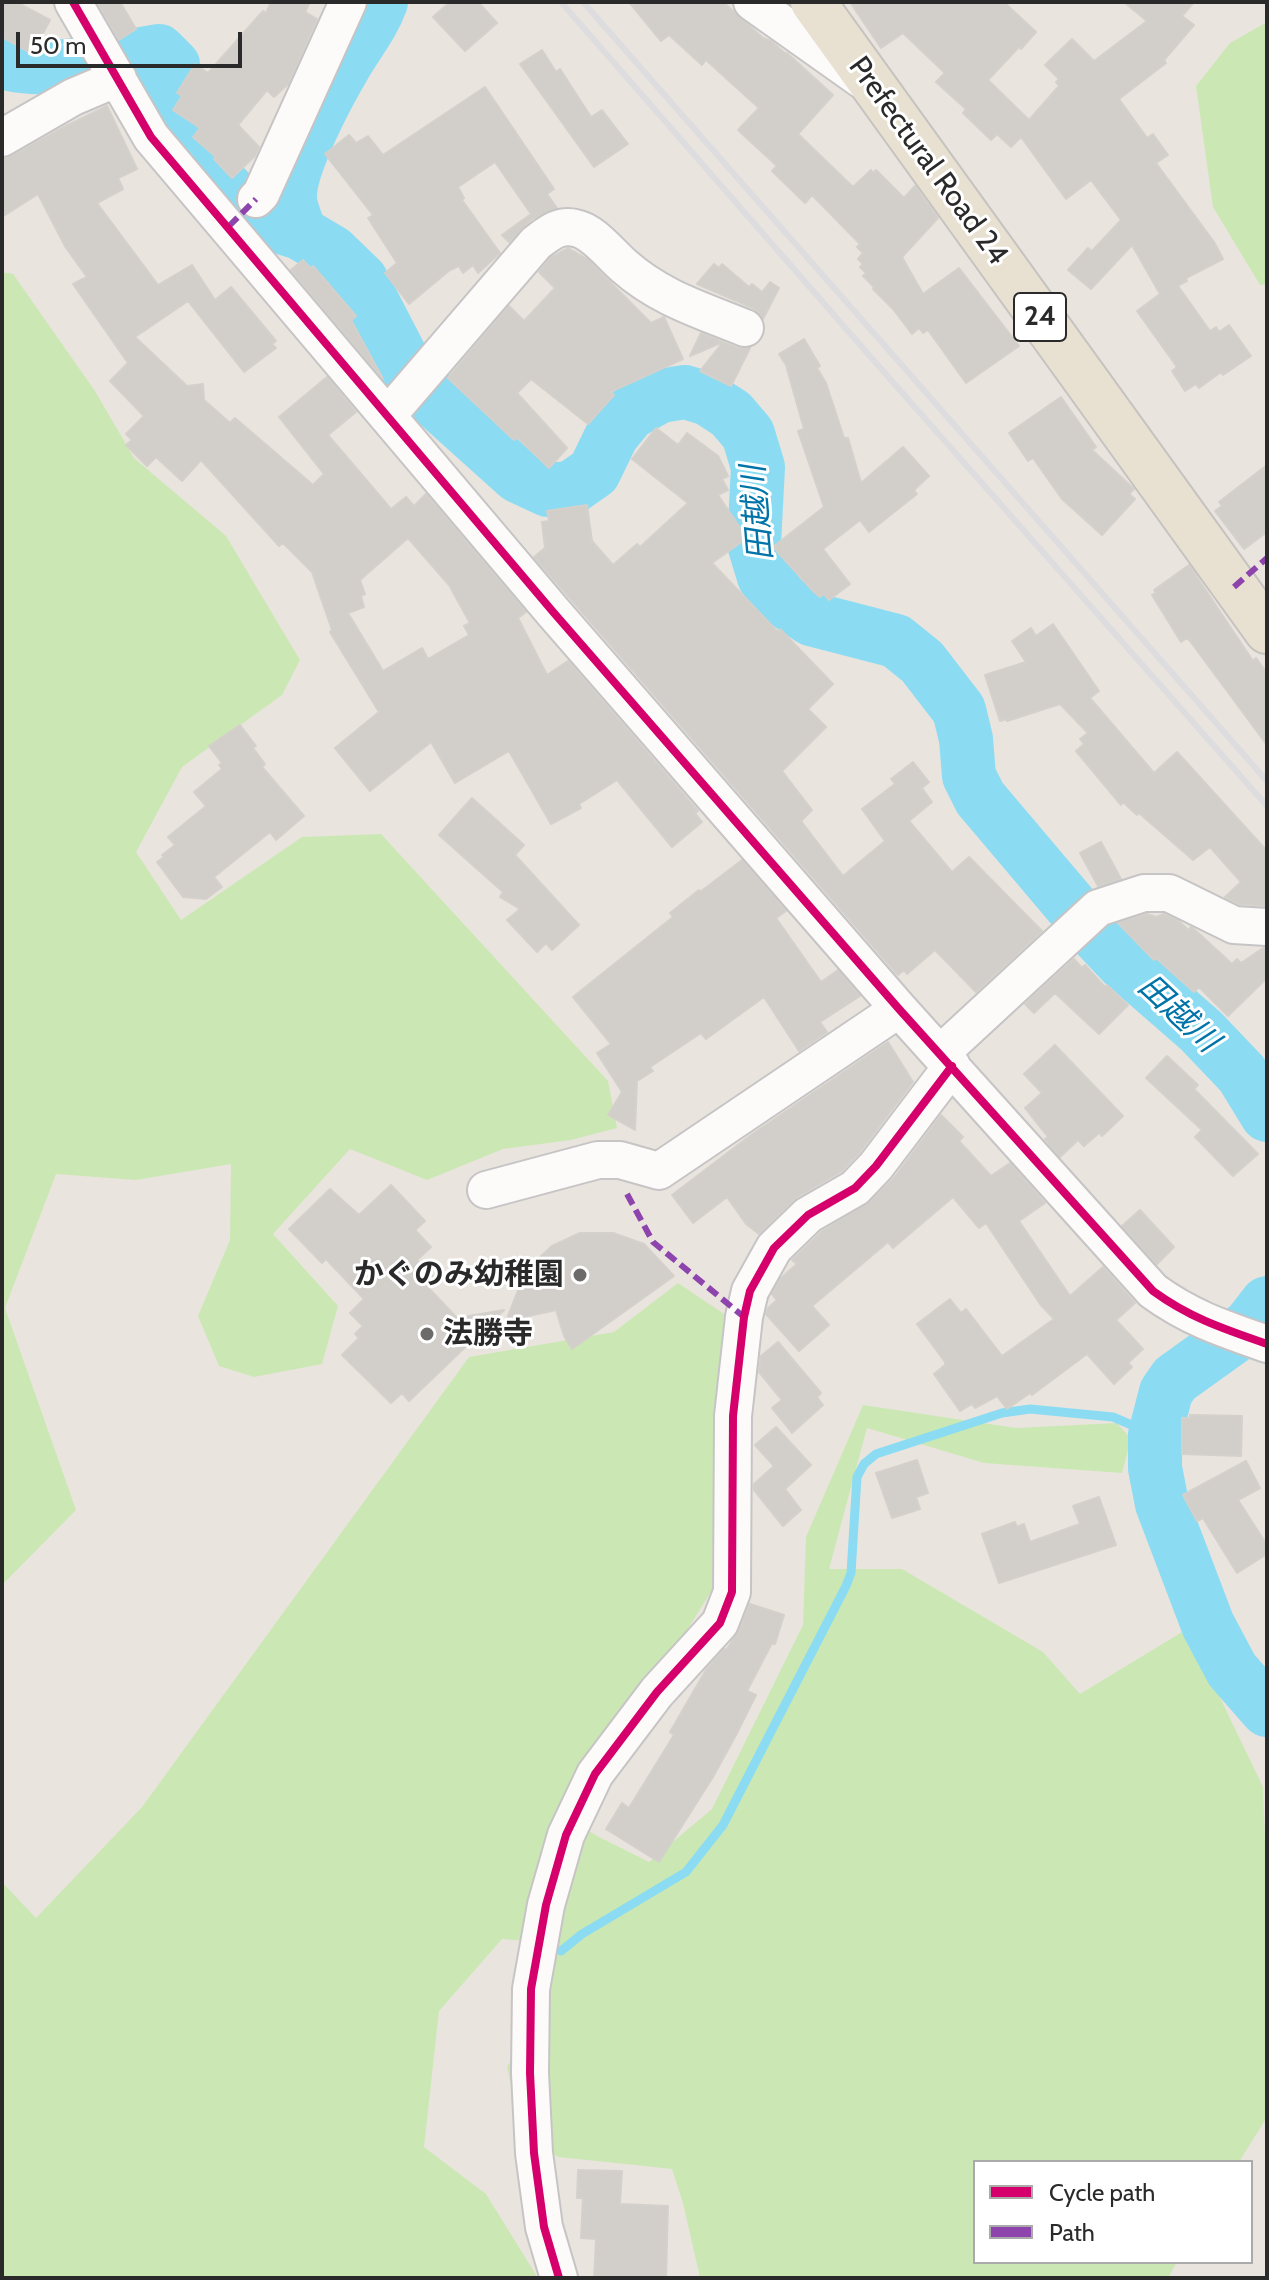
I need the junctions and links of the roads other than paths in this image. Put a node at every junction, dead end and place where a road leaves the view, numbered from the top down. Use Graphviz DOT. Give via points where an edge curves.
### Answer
graph roads {
  1 [pos="73,2"];
  2 [pos="348,2"];
  3 [pos="752,2"];
  4 [pos="813,2"];
  5 [pos="111,66"];
  6 [pos="876,90"];
  7 [pos="2,138"];
  8 [pos="256,199"];
  9 [pos="745,328"];
  10 [pos="396,407"];
  11 [pos="1267,631"];
  12 [pos="1267,927"];
  13 [pos="899,1009"];
  14 [pos="946,1060"];
  15 [pos="486,1190"];
  16 [pos="1264,1343"];
  17 [pos="559,2278"];
  1 -- 5 [label="street"];
  2 -- 8 [label="street"];
  3 -- 6 [label="street"];
  4 -- 6 [label="main road, Prefectural Road 24 / 24"];
  5 -- 7 [label="street" via="73,97"];
  5 -- 10 [label="street" via="151,137"];
  6 -- 11 [label="main road, Prefectural Road 24 / 24"];
  9 -- 10 [label="street" via="659,293 592,237 577,228 560,227 536,243"];
  10 -- 13 [label="street" via="554,613"];
  12 -- 14 [label="street" via="1234,925 1169,893 1144,893 1098,908"];
  13 -- 14 [label="street"];
  13 -- 15 [label="street" via="659,1171 598,1160"];
  14 -- 16 [label="street" via="1153,1291 1215,1327"];
  14 -- 17 [label="street" via="876,1166 855,1188 808,1215 774,1248 750,1291 733,1416 732,1592 720,1623 657,1692 595,1774 566,1835 531,1989 534,2153 544,2227"];
}
